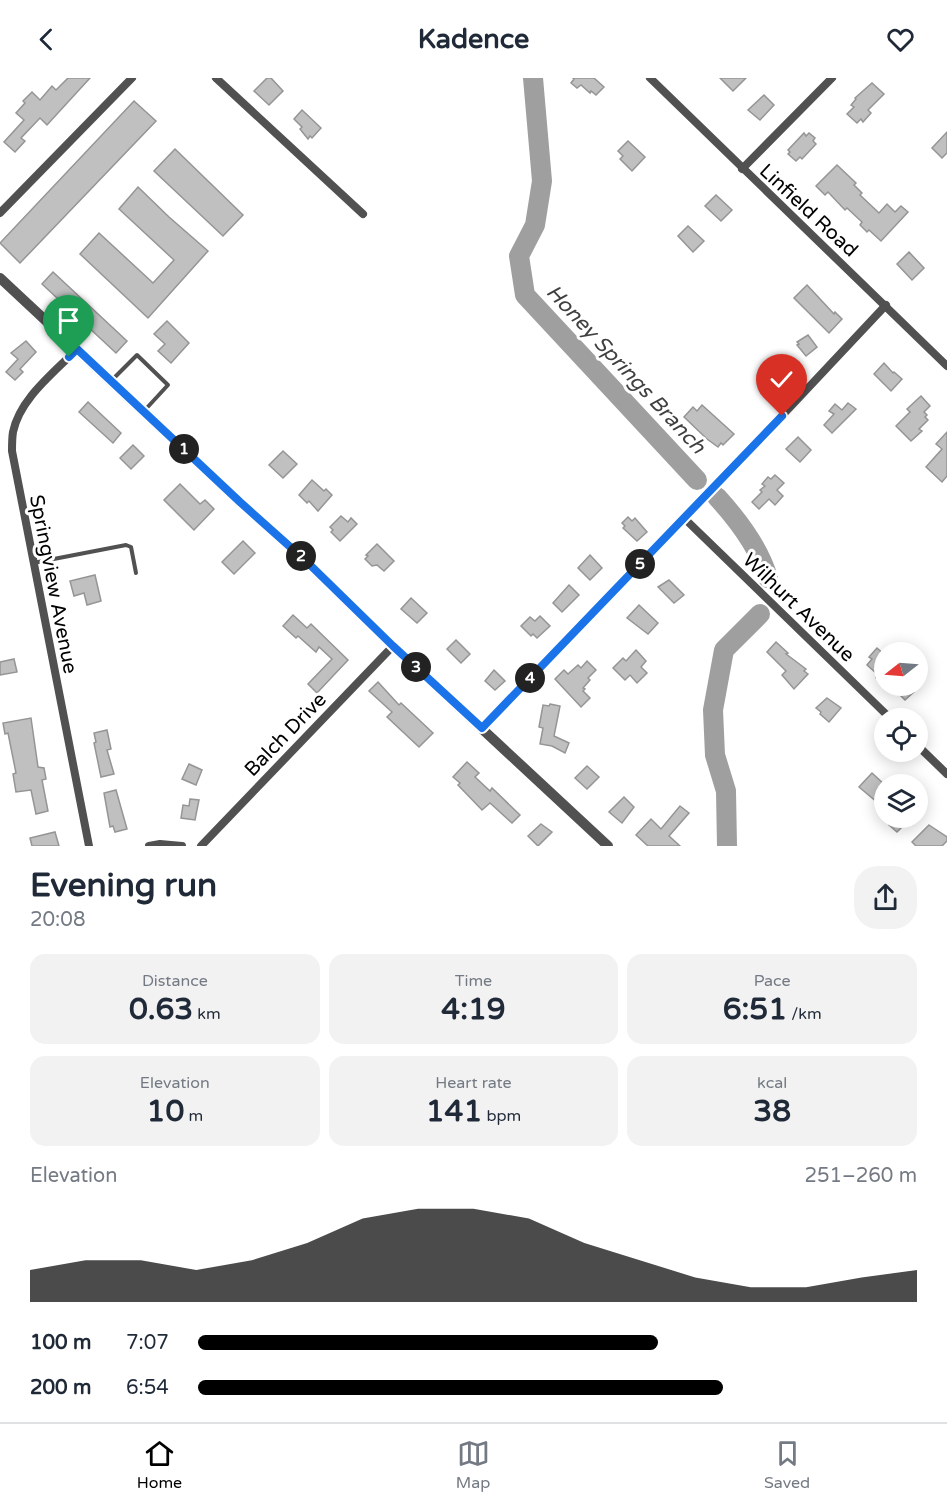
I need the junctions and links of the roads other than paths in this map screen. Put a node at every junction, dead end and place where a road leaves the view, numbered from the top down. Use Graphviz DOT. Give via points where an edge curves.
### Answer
graph roads {
  1 [pos="132,78"];
  2 [pos="216,78"];
  3 [pos="650,78"];
  4 [pos="832,78"];
  5 [pos="742,169"];
  6 [pos="0,213"];
  7 [pos="363,214"];
  8 [pos="0,278"];
  9 [pos="886,305"];
  10 [pos="77,349"];
  11 [pos="947,366"];
  12 [pos="111,381"];
  13 [pos="144,411"];
  14 [pos="685,519"];
  15 [pos="33,563"];
  16 [pos="136,573"];
  17 [pos="393,646"];
  18 [pos="880,708"];
  19 [pos="482,728"];
  20 [pos="928,756"];
  21 [pos="947,774"];
  22 [pos="89,846"];
  23 [pos="149,846"];
  24 [pos="182,846"];
  25 [pos="201,846"];
  26 [pos="608,846"];
  1 -- 6 [label="street"];
  2 -- 7 [label="street"];
  3 -- 5 [label="street, Linfield Road"];
  4 -- 5 [label="street"];
  5 -- 9 [label="street, Linfield Road"];
  8 -- 10 [label="street"];
  9 -- 11 [label="street, Linfield Road"];
  9 -- 14 [label="street"];
  10 -- 12 [label="street"];
  10 -- 15 [label="street, Springview Avenue" via="30,398 13,432 12,451"];
  12 -- 13 [label="street"];
  12 -- 13 [label="lane" via="137,355 168,385"];
  13 -- 17 [label="street"];
  14 -- 18 [label="street, Wilhurt Avenue"];
  14 -- 19 [label="street"];
  15 -- 16 [label="lane" via="126,545 130,547"];
  15 -- 22 [label="street, Springview Avenue"];
  17 -- 19 [label="street"];
  17 -- 25 [label="street, Balch Drive"];
  19 -- 26 [label="street"];
  20 -- 21 [label="street"];
  23 -- 24 [label="street"];
}
